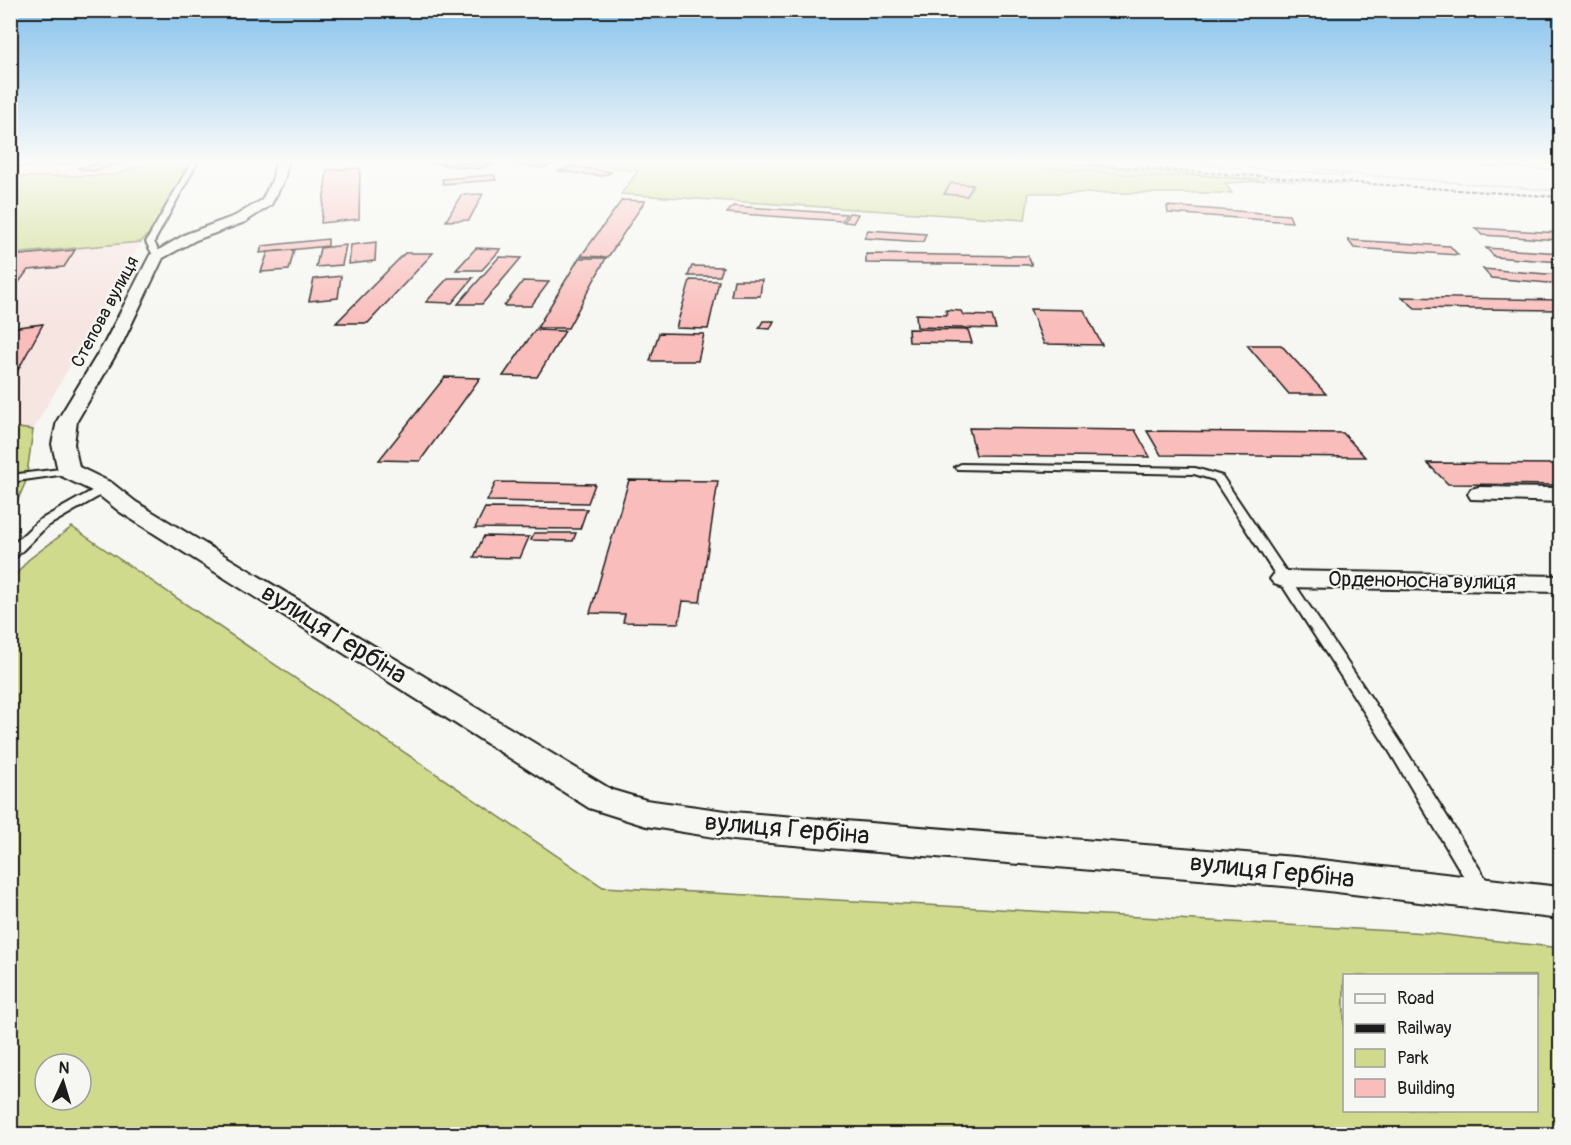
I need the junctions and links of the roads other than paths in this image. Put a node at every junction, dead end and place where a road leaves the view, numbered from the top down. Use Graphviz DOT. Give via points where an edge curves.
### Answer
graph roads {
  1 [pos="164,216"];
  2 [pos="244,216"];
  3 [pos="157,255"];
  4 [pos="962,467"];
  5 [pos="69,471"];
  6 [pos="10,479"];
  7 [pos="104,488"];
  8 [pos="1479,494"];
  9 [pos="1560,495"];
  10 [pos="10,555"];
  11 [pos="1284,579"];
  12 [pos="1560,584"];
  13 [pos="1485,895"];
  14 [pos="1560,903"];
  1 -- 3 [label="lane" via="150,242"];
  2 -- 3 [label="street, Степова вулиця"];
  3 -- 5 [label="street, Степова вулиця" via="114,342 68,421 63,444"];
  4 -- 11 [label="lane" via="1209,474 1222,483"];
  5 -- 6 [label="lane"];
  5 -- 7 [label="street"];
  7 -- 10 [label="lane" via="42,524"];
  7 -- 13 [label="street, вулиця Гербіна" via="128,507 601,799 646,813 733,826 1295,872"];
  8 -- 9 [label="street"];
  11 -- 12 [label="street, Орденоносна вулиця"];
  11 -- 13 [label="lane" via="1394,745"];
  13 -- 14 [label="street, вулиця Гербіна"];
}
